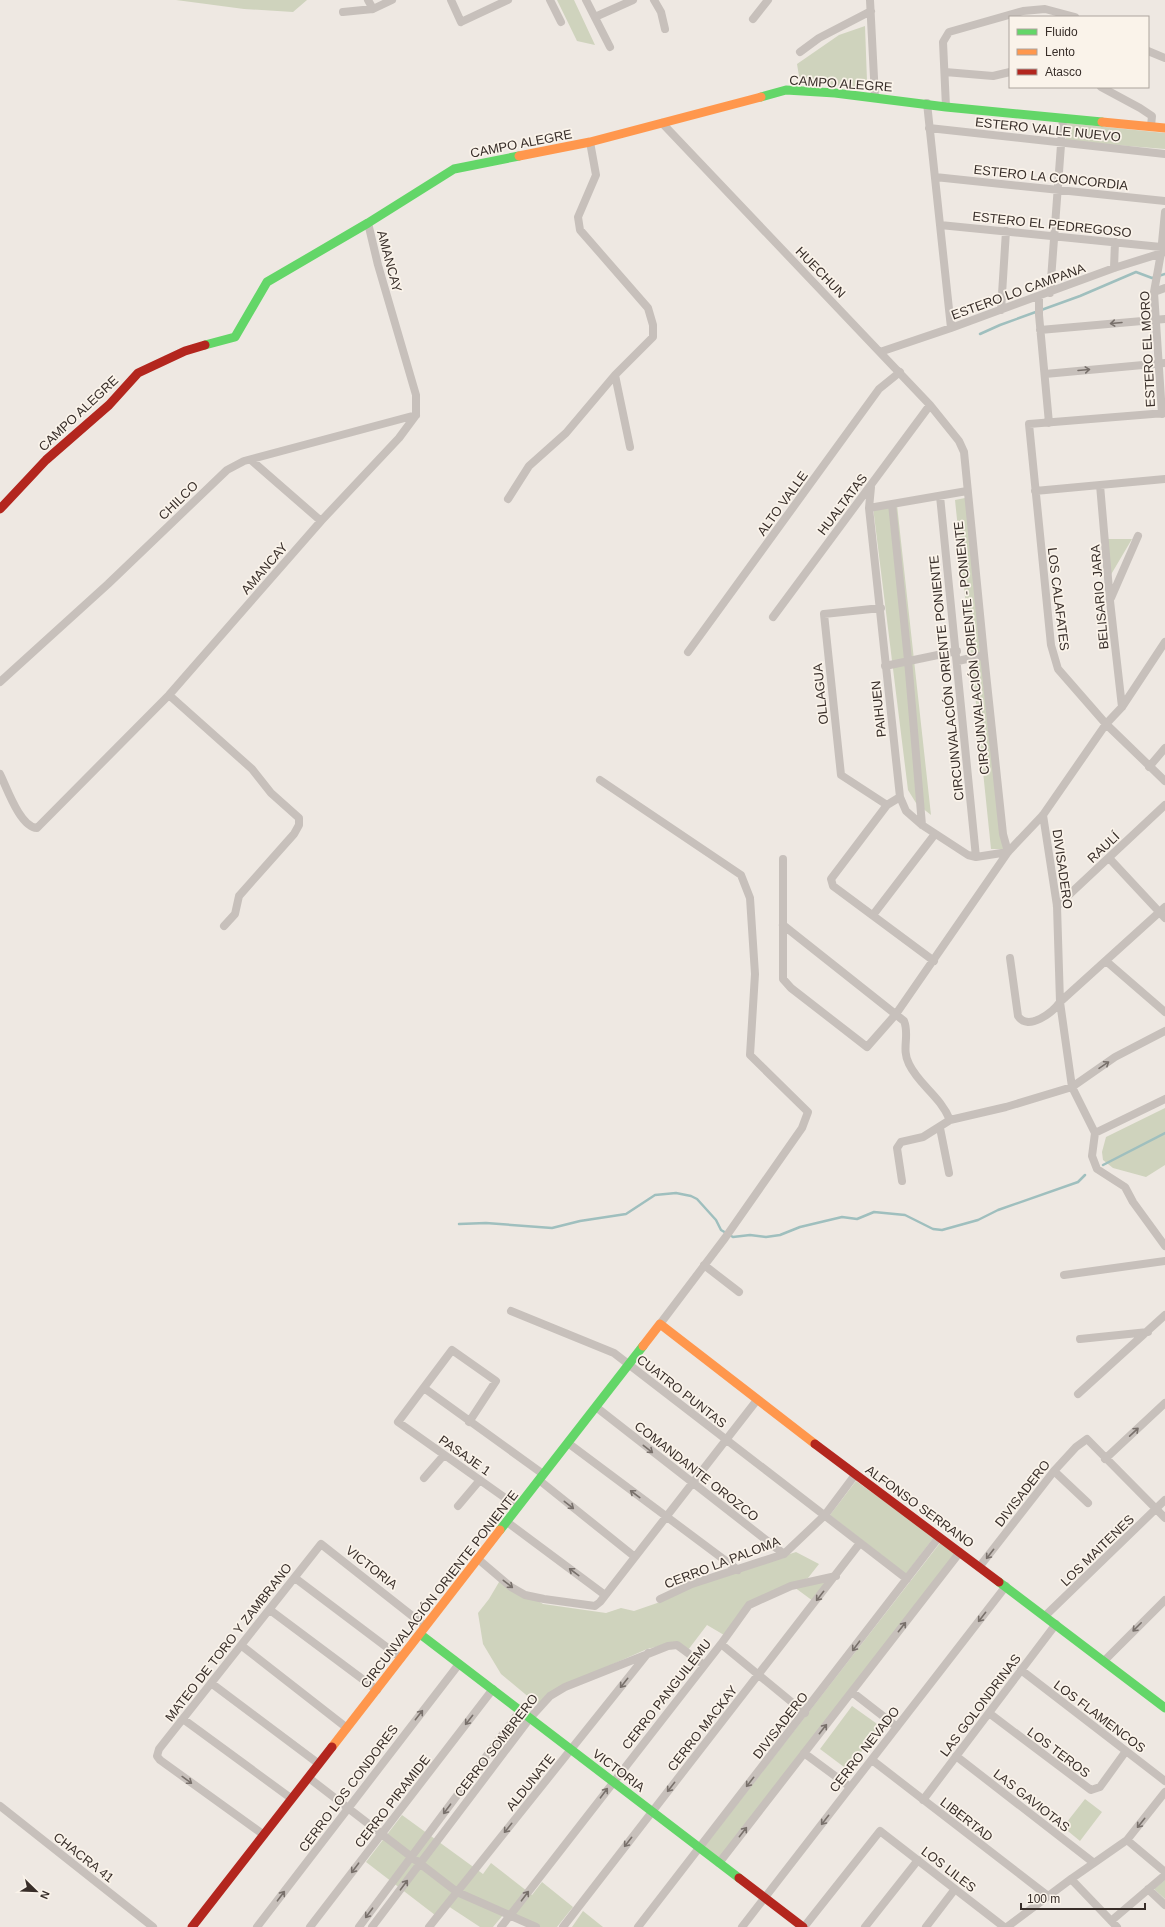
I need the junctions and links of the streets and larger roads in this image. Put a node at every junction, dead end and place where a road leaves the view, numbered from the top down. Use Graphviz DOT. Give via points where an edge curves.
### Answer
graph roads {
  1 [pos="368,0"];
  2 [pos="392,0"];
  3 [pos="451,0"];
  4 [pos="508,0"];
  5 [pos="550,0"];
  6 [pos="586,0"];
  7 [pos="632,0"];
  8 [pos="654,0"];
  9 [pos="768,0"];
  10 [pos="870,0"];
  11 [pos="373,9"];
  12 [pos="871,11"];
  13 [pos="343,12"];
  14 [pos="1071,16"];
  15 [pos="595,17"];
  16 [pos="752,19"];
  17 [pos="561,22"];
  18 [pos="665,29"];
  19 [pos="610,47"];
  20 [pos="1149,51"];
  21 [pos="800,52"];
  22 [pos="1165,58"];
  23 [pos="944,72"];
  24 [pos="1009,72"];
  25 [pos="1103,88"];
  26 [pos="875,97"];
  27 [pos="927,104"];
  28 [pos="946,107"];
  29 [pos="1063,118"];
  30 [pos="662,123"];
  31 [pos="1152,126"];
  32 [pos="928,128"];
  33 [pos="1165,128"];
  34 [pos="590,142"];
  35 [pos="1061,143"];
  36 [pos="1165,154"];
  37 [pos="935,176"];
  38 [pos="1058,190"];
  39 [pos="1165,201"];
  40 [pos="1165,212"];
  41 [pos="368,223"];
  42 [pos="940,225"];
  43 [pos="1006,232"];
  44 [pos="1054,236"];
  45 [pos="1115,242"];
  46 [pos="1163,251"];
  47 [pos="1114,268"];
  48 [pos="1155,288"];
  49 [pos="1165,288"];
  50 [pos="1050,292"];
  51 [pos="1039,299"];
  52 [pos="1001,310"];
  53 [pos="1165,319"];
  54 [pos="1155,320"];
  55 [pos="951,328"];
  56 [pos="1040,330"];
  57 [pos="880,352"];
  58 [pos="1162,363"];
  59 [pos="900,372"];
  60 [pos="1045,374"];
  61 [pos="615,375"];
  62 [pos="930,405"];
  63 [pos="1164,414"];
  64 [pos="416,415"];
  65 [pos="1049,423"];
  66 [pos="959,441"];
  67 [pos="630,447"];
  68 [pos="251,460"];
  69 [pos="1165,479"];
  70 [pos="1100,485"];
  71 [pos="870,487"];
  72 [pos="967,491"];
  73 [pos="1034,491"];
  74 [pos="940,496"];
  75 [pos="508,499"];
  76 [pos="892,504"];
  77 [pos="869,508"];
  78 [pos="0,509"];
  79 [pos="322,521"];
  80 [pos="1138,536"];
  81 [pos="1110,601"];
  82 [pos="881,608"];
  83 [pos="773,618"];
  84 [pos="1165,642"];
  85 [pos="957,651"];
  86 [pos="688,652"];
  87 [pos="984,655"];
  88 [pos="908,660"];
  89 [pos="958,661"];
  90 [pos="885,666"];
  91 [pos="0,682"];
  92 [pos="169,695"];
  93 [pos="1122,707"];
  94 [pos="1106,724"];
  95 [pos="1165,748"];
  96 [pos="1149,767"];
  97 [pos="0,774"];
  98 [pos="600,780"];
  99 [pos="1165,781"];
  100 [pos="900,797"];
  101 [pos="887,805"];
  102 [pos="1165,805"];
  103 [pos="1043,815"];
  104 [pos="922,825"];
  105 [pos="935,834"];
  106 [pos="1008,852"];
  107 [pos="976,857"];
  108 [pos="1109,858"];
  109 [pos="783,859"];
  110 [pos="1057,906"];
  111 [pos="1163,912"];
  112 [pos="873,915"];
  113 [pos="783,925"];
  114 [pos="224,926"];
  115 [pos="1010,958"];
  116 [pos="934,961"];
  117 [pos="1106,961"];
  118 [pos="1060,1002"];
  119 [pos="1165,1012"];
  120 [pos="896,1014"];
  121 [pos="1165,1031"];
  122 [pos="1072,1087"];
  123 [pos="1165,1100"];
  124 [pos="950,1120"];
  125 [pos="940,1128"];
  126 [pos="1094,1133"];
  127 [pos="949,1173"];
  128 [pos="902,1181"];
  129 [pos="1165,1246"];
  130 [pos="1165,1261"];
  131 [pos="704,1265"];
  132 [pos="1064,1274"];
  133 [pos="739,1292"];
  134 [pos="510,1311"];
  135 [pos="1165,1315"];
  136 [pos="660,1324"];
  137 [pos="1148,1332"];
  138 [pos="1080,1339"];
  139 [pos="629,1364"];
  140 [pos="424,1388"];
  141 [pos="1078,1394"];
  142 [pos="757,1400"];
  143 [pos="1165,1403"];
  144 [pos="596,1407"];
  145 [pos="469,1422"];
  146 [pos="726,1440"];
  147 [pos="568,1443"];
  148 [pos="444,1455"];
  149 [pos="1105,1458"];
  150 [pos="1054,1471"];
  151 [pos="855,1475"];
  152 [pos="541,1477"];
  153 [pos="424,1478"];
  154 [pos="480,1480"];
  155 [pos="693,1483"];
  156 [pos="1165,1500"];
  157 [pos="1088,1503"];
  158 [pos="458,1506"];
  159 [pos="518,1507"];
  160 [pos="1156,1509"];
  161 [pos="825,1515"];
  162 [pos="666,1517"];
  163 [pos="1165,1518"];
  164 [pos="507,1522"];
  165 [pos="939,1538"];
  166 [pos="860,1543"];
  167 [pos="321,1544"];
  168 [pos="960,1552"];
  169 [pos="784,1554"];
  170 [pos="635,1557"];
  171 [pos="478,1559"];
  172 [pos="980,1566"];
  173 [pos="738,1570"];
  174 [pos="836,1576"];
  175 [pos="295,1578"];
  176 [pos="907,1579"];
  177 [pos="1006,1586"];
  178 [pos="606,1595"];
  179 [pos="660,1599"];
  180 [pos="1165,1600"];
  181 [pos="270,1610"];
  182 [pos="1045,1616"];
  183 [pos="1056,1624"];
  184 [pos="423,1630"];
  185 [pos="720,1644"];
  186 [pos="242,1646"];
  187 [pos="649,1652"];
  188 [pos="401,1658"];
  189 [pos="1104,1661"];
  190 [pos="459,1664"];
  191 [pos="704,1665"];
  192 [pos="1021,1670"];
  193 [pos="759,1675"];
  194 [pos="211,1683"];
  195 [pos="493,1689"];
  196 [pos="377,1690"];
  197 [pos="852,1692"];
  198 [pos="1164,1707"];
  199 [pos="520,1710"];
  200 [pos="805,1713"];
  201 [pos="989,1713"];
  202 [pos="530,1718"];
  203 [pos="183,1719"];
  204 [pos="897,1727"];
  205 [pos="347,1728"];
  206 [pos="571,1750"];
  207 [pos="1126,1751"];
  208 [pos="804,1753"];
  209 [pos="956,1756"];
  210 [pos="872,1760"];
  211 [pos="319,1764"];
  212 [pos="309,1778"];
  213 [pos="1165,1780"];
  214 [pos="613,1782"];
  215 [pos="850,1787"];
  216 [pos="1164,1794"];
  217 [pos="292,1799"];
  218 [pos="923,1800"];
  219 [pos="0,1806"];
  220 [pos="348,1808"];
  221 [pos="652,1812"];
  222 [pos="381,1833"];
  223 [pos="264,1835"];
  224 [pos="1127,1840"];
  225 [pos="699,1848"];
  226 [pos="412,1856"];
  227 [pos="918,1860"];
  228 [pos="421,1863"];
  229 [pos="719,1863"];
  230 [pos="1094,1863"];
  231 [pos="1165,1872"];
  232 [pos="1165,1875"];
  233 [pos="1071,1879"];
  234 [pos="955,1889"];
  235 [pos="1148,1889"];
  236 [pos="457,1892"];
  237 [pos="1048,1896"];
  238 [pos="765,1898"];
  239 [pos="1165,1905"];
  240 [pos="510,1916"];
  241 [pos="1114,1924"];
  242 [pos="1010,1926"];
  243 [pos="153,1927"];
  244 [pos="192,1927"];
  245 [pos="257,1927"];
  246 [pos="310,1927"];
  247 [pos="359,1927"];
  248 [pos="372,1927"];
  249 [pos="429,1927"];
  250 [pos="502,1927"];
  251 [pos="536,1927"];
  252 [pos="563,1927"];
  253 [pos="638,1927"];
  254 [pos="742,1927"];
  255 [pos="803,1927"];
  256 [pos="865,1927"];
  257 [pos="926,1927"];
  1 -- 11 [label="street"];
  2 -- 11 [label="street"];
  3 -- 4 [label="street" via="461,22"];
  5 -- 17 [label="street"];
  6 -- 15 [label="street"];
  7 -- 15 [label="street"];
  8 -- 18 [label="street"];
  9 -- 16 [label="street"];
  10 -- 12 [label="street"];
  11 -- 13 [label="street"];
  12 -- 21 [label="street" via="819,38"];
  12 -- 26 [label="street"];
  14 -- 23 [label="street" via="1045,9 1023,11 949,32 943,42"];
  15 -- 19 [label="street"];
  20 -- 22 [label="street"];
  23 -- 24 [label="street" via="993,76"];
  23 -- 28 [label="street"];
  25 -- 31 [label="street" via="1152,116"];
  26 -- 27 [label="street, CAMPO ALEGRE"];
  26 -- 30 [label="street, CAMPO ALEGRE" via="786,90"];
  27 -- 28 [label="street, CAMPO ALEGRE"];
  27 -- 32 [label="street"];
  28 -- 29 [label="street, CAMPO ALEGRE"];
  29 -- 31 [label="street, CAMPO ALEGRE"];
  29 -- 35 [label="street"];
  30 -- 34 [label="street, CAMPO ALEGRE"];
  30 -- 57 [label="street, HUECHUN"];
  31 -- 33 [label="street, CAMPO ALEGRE"];
  32 -- 35 [label="street, ESTERO VALLE NUEVO"];
  32 -- 37 [label="street"];
  34 -- 41 [label="street, CAMPO ALEGRE" via="454,169"];
  34 -- 61 [label="street" via="596,175 578,218 580,230 648,308 653,325 653,337"];
  35 -- 36 [label="street, ESTERO VALLE NUEVO"];
  35 -- 38 [label="street"];
  37 -- 38 [label="street, ESTERO LA CONCORDIA"];
  37 -- 42 [label="street"];
  38 -- 39 [label="street, ESTERO LA CONCORDIA"];
  38 -- 44 [label="street"];
  40 -- 46 [label="street, ESTERO EL MORO"];
  41 -- 64 [label="street, AMANCAY" via="416,395"];
  41 -- 78 [label="street, CAMPO ALEGRE" via="267,282 235,337 185,351 138,373 109,405 46,460"];
  42 -- 43 [label="street, ESTERO EL PEDREGOSO"];
  42 -- 55 [label="street"];
  43 -- 44 [label="street, ESTERO EL PEDREGOSO"];
  43 -- 52 [label="street"];
  44 -- 45 [label="street, ESTERO EL PEDREGOSO"];
  44 -- 50 [label="street"];
  45 -- 46 [label="street, ESTERO EL PEDREGOSO"];
  45 -- 47 [label="street"];
  46 -- 47 [label="street, ESTERO LO CAMPANA"];
  46 -- 48 [label="street, ESTERO EL MORO"];
  47 -- 50 [label="street, ESTERO LO CAMPANA"];
  48 -- 49 [label="street"];
  48 -- 54 [label="street, ESTERO EL MORO"];
  50 -- 51 [label="street, ESTERO LO CAMPANA"];
  51 -- 52 [label="street, ESTERO LO CAMPANA"];
  51 -- 56 [label="street"];
  52 -- 55 [label="street, ESTERO LO CAMPANA"];
  53 -- 54 [label="street"];
  54 -- 56 [label="street, one-way"];
  54 -- 58 [label="street, ESTERO EL MORO"];
  55 -- 57 [label="street, ESTERO LO CAMPANA"];
  56 -- 60 [label="street"];
  57 -- 59 [label="street, HUECHUN"];
  60 -- 58 [label="street, one-way"];
  58 -- 63 [label="street, ESTERO EL MORO"];
  59 -- 62 [label="street, HUECHUN"];
  59 -- 86 [label="street, ALTO VALLE" via="879,389"];
  60 -- 65 [label="street"];
  61 -- 67 [label="street"];
  61 -- 75 [label="street" via="566,433 529,466"];
  62 -- 66 [label="street, HUECHUN"];
  62 -- 71 [label="street, HUALTATAS"];
  63 -- 65 [label="street"];
  64 -- 68 [label="street, CHILCO"];
  64 -- 79 [label="street, AMANCAY" via="399,438"];
  65 -- 73 [label="street, LOS CALAFATES" via="1029,424"];
  66 -- 72 [label="street, CIRCUNVALACIÓN ORIENTE - PONIENTE" via="964,452"];
  68 -- 79 [label="street"];
  68 -- 91 [label="street, CHILCO" via="227,470 108,584"];
  69 -- 70 [label="street"];
  70 -- 73 [label="street"];
  70 -- 81 [label="street, BELISARIO JARA"];
  71 -- 77 [label="street, PAIHUEN"];
  71 -- 83 [label="street, HUALTATAS"];
  72 -- 74 [label="street"];
  72 -- 87 [label="street, CIRCUNVALACIÓN ORIENTE - PONIENTE"];
  73 -- 94 [label="street, LOS CALAFATES" via="1051,646 1058,669"];
  74 -- 76 [label="street"];
  74 -- 85 [label="street, CIRCUNVALACIÓN ORIENTE PONIENTE"];
  76 -- 77 [label="street"];
  76 -- 88 [label="street"];
  77 -- 82 [label="street, PAIHUEN"];
  79 -- 92 [label="street, AMANCAY"];
  80 -- 81 [label="street"];
  81 -- 93 [label="street, BELISARIO JARA"];
  82 -- 90 [label="street, PAIHUEN"];
  82 -- 101 [label="street, OLLAGUA" via="824,614 841,774"];
  84 -- 93 [label="street, DIVISADERO"];
  85 -- 88 [label="street"];
  85 -- 89 [label="street, CIRCUNVALACIÓN ORIENTE PONIENTE"];
  87 -- 89 [label="street"];
  87 -- 106 [label="street, CIRCUNVALACIÓN ORIENTE - PONIENTE" via="1003,834"];
  88 -- 90 [label="street"];
  88 -- 104 [label="street"];
  89 -- 107 [label="street, CIRCUNVALACIÓN ORIENTE PONIENTE"];
  90 -- 100 [label="street, PAIHUEN"];
  92 -- 97 [label="street, AMANCAY" via="37,828 27,825 22,818"];
  92 -- 114 [label="street" via="252,769 271,793 299,818 300,824 294,834 239,896 235,914"];
  93 -- 94 [label="street, DIVISADERO"];
  94 -- 96 [label="street, LOS CALAFATES"];
  94 -- 103 [label="street, DIVISADERO"];
  95 -- 96 [label="street"];
  96 -- 99 [label="street, LOS CALAFATES"];
  98 -- 131 [label="street, CIRCUNVALACIÓN ORIENTE PONIENTE" via="741,875 750,898 755,974 750,1055 808,1112 802,1128"];
  100 -- 101 [label="street"];
  100 -- 104 [label="street, PAIHUEN" via="906,811"];
  101 -- 112 [label="street" via="831,880 833,886"];
  102 -- 108 [label="street, RAULÍ"];
  103 -- 106 [label="street"];
  103 -- 110 [label="street, DIVISADERO"];
  104 -- 105 [label="street, PAIHUEN"];
  105 -- 107 [label="street, PAIHUEN" via="968,856"];
  105 -- 112 [label="street"];
  106 -- 107 [label="street"];
  106 -- 116 [label="street"];
  108 -- 110 [label="street, RAULÍ"];
  108 -- 111 [label="street"];
  109 -- 113 [label="street"];
  110 -- 118 [label="street, DIVISADERO"];
  111 -- 117 [label="street"];
  112 -- 116 [label="street"];
  113 -- 120 [label="street"];
  113 -- 120 [label="street" via="783,979 791,988 867,1047"];
  115 -- 118 [label="street" via="1021,1020 1028,1022 1044,1017"];
  116 -- 120 [label="street"];
  117 -- 118 [label="street"];
  117 -- 119 [label="street"];
  118 -- 122 [label="street, DIVISADERO"];
  120 -- 124 [label="street" via="906,1024 904,1048 910,1066 942,1104"];
  122 -- 121 [label="street, one-way" via="1115,1057"];
  122 -- 124 [label="street" via="1006,1107"];
  122 -- 126 [label="street, DIVISADERO"];
  123 -- 126 [label="street"];
  124 -- 125 [label="street"];
  125 -- 127 [label="street"];
  125 -- 128 [label="street" via="898,1145"];
  126 -- 129 [label="street" via="1092,1156 1097,1169 1125,1187"];
  130 -- 132 [label="street"];
  131 -- 133 [label="street"];
  131 -- 136 [label="street, CIRCUNVALACIÓN ORIENTE PONIENTE"];
  134 -- 139 [label="street, CUATRO PUNTAS" via="614,1353"];
  135 -- 137 [label="street"];
  136 -- 139 [label="street, CIRCUNVALACIÓN ORIENTE PONIENTE"];
  136 -- 142 [label="street, ALFONSO SERRANO"];
  137 -- 138 [label="street"];
  137 -- 141 [label="street"];
  139 -- 144 [label="street, CIRCUNVALACIÓN ORIENTE PONIENTE"];
  139 -- 146 [label="street, CUATRO PUNTAS"];
  140 -- 145 [label="street"];
  140 -- 145 [label="street" via="452,1350 496,1381"];
  140 -- 148 [label="street, PASAJE 1" via="398,1422"];
  142 -- 146 [label="street"];
  142 -- 151 [label="street, ALFONSO SERRANO"];
  149 -- 143 [label="street, one-way"];
  144 -- 147 [label="street, CIRCUNVALACIÓN ORIENTE PONIENTE"];
  144 -- 155 [label="street, COMANDANTE OROZCO, one-way"];
  145 -- 152 [label="street"];
  146 -- 155 [label="street"];
  146 -- 161 [label="street, CUATRO PUNTAS"];
  147 -- 152 [label="street, CIRCUNVALACIÓN ORIENTE PONIENTE"];
  162 -- 147 [label="street, one-way"];
  148 -- 153 [label="street"];
  148 -- 154 [label="street, PASAJE 1"];
  149 -- 150 [label="street, DIVISADERO" via="1087,1439"];
  149 -- 160 [label="street"];
  150 -- 157 [label="street"];
  150 -- 172 [label="street, DIVISADERO, one-way"];
  151 -- 161 [label="street, CERRO LA PALOMA"];
  151 -- 165 [label="street, ALFONSO SERRANO"];
  152 -- 159 [label="street, CIRCUNVALACIÓN ORIENTE PONIENTE"];
  152 -- 170 [label="street, one-way"];
  154 -- 158 [label="street"];
  154 -- 159 [label="street, PASAJE 1"];
  155 -- 162 [label="street"];
  155 -- 169 [label="street, COMANDANTE OROZCO"];
  156 -- 160 [label="street, LOS MAITENES"];
  159 -- 164 [label="street, CIRCUNVALACIÓN ORIENTE PONIENTE"];
  160 -- 163 [label="street"];
  160 -- 182 [label="street, LOS MAITENES"];
  161 -- 166 [label="street, CUATRO PUNTAS"];
  161 -- 169 [label="street, CERRO LA PALOMA"];
  162 -- 170 [label="street"];
  162 -- 173 [label="street"];
  164 -- 171 [label="street, CIRCUNVALACIÓN ORIENTE PONIENTE"];
  178 -- 164 [label="street, one-way"];
  165 -- 168 [label="street, ALFONSO SERRANO"];
  165 -- 176 [label="street, DIVISADERO"];
  166 -- 174 [label="street, CERRO MACKAY"];
  166 -- 176 [label="street, CUATRO PUNTAS"];
  167 -- 175 [label="street, MATEO DE TORO Y ZAMBRANO"];
  167 -- 184 [label="street, VICTORIA"];
  168 -- 172 [label="street, ALFONSO SERRANO"];
  197 -- 168 [label="street, one-way"];
  169 -- 173 [label="street, CERRO LA PALOMA"];
  170 -- 178 [label="street"];
  171 -- 178 [label="street, one-way" via="511,1587 525,1595 595,1606"];
  171 -- 184 [label="street, CIRCUNVALACIÓN ORIENTE PONIENTE"];
  172 -- 177 [label="street, ALFONSO SERRANO"];
  173 -- 179 [label="street, CERRO LA PALOMA" via="692,1584"];
  174 -- 185 [label="street, CERRO PANGUILEMU" via="791,1586 749,1605"];
  174 -- 193 [label="street, CERRO MACKAY, one-way"];
  175 -- 181 [label="street, MATEO DE TORO Y ZAMBRANO"];
  175 -- 188 [label="street"];
  176 -- 200 [label="street, DIVISADERO, one-way"];
  177 -- 182 [label="street, ALFONSO SERRANO"];
  177 -- 204 [label="street, CERRO NEVADO, one-way"];
  180 -- 189 [label="street, one-way"];
  181 -- 186 [label="street, MATEO DE TORO Y ZAMBRANO"];
  181 -- 196 [label="street"];
  182 -- 183 [label="street, ALFONSO SERRANO"];
  183 -- 189 [label="street, ALFONSO SERRANO"];
  183 -- 192 [label="street, LAS GOLONDRINAS"];
  184 -- 188 [label="street, CIRCUNVALACIÓN ORIENTE PONIENTE"];
  184 -- 190 [label="street, VICTORIA"];
  185 -- 191 [label="street, CERRO PANGUILEMU"];
  185 -- 193 [label="street"];
  186 -- 194 [label="street, MATEO DE TORO Y ZAMBRANO"];
  186 -- 205 [label="street"];
  187 -- 191 [label="street, CERRO SOMBRERO" via="677,1645"];
  187 -- 202 [label="street, CERRO SOMBRERO" via="565,1687 550,1696"];
  187 -- 206 [label="street, ALDUNATE, one-way"];
  188 -- 196 [label="street, CIRCUNVALACIÓN ORIENTE PONIENTE"];
  189 -- 198 [label="street, ALFONSO SERRANO"];
  190 -- 195 [label="street, VICTORIA"];
  220 -- 190 [label="street, CERRO LOS CONDORES, one-way"];
  191 -- 214 [label="street, CERRO PANGUILEMU"];
  192 -- 201 [label="street, LAS GOLONDRINAS"];
  192 -- 207 [label="street, LOS FLAMENCOS"];
  193 -- 200 [label="street"];
  193 -- 221 [label="street, CERRO MACKAY, one-way"];
  194 -- 203 [label="street, MATEO DE TORO Y ZAMBRANO"];
  194 -- 211 [label="street"];
  195 -- 199 [label="street, VICTORIA"];
  195 -- 222 [label="street, CERRO PIRAMIDE, one-way"];
  196 -- 205 [label="street, CIRCUNVALACIÓN ORIENTE PONIENTE"];
  197 -- 204 [label="street"];
  208 -- 197 [label="street, one-way"];
  199 -- 202 [label="street, VICTORIA"];
  199 -- 226 [label="street, CERRO SOMBRERO, one-way"];
  200 -- 225 [label="street, DIVISADERO, one-way"];
  201 -- 207 [label="street, LOS TEROS" via="1091,1790 1100,1787"];
  201 -- 209 [label="street, LAS GOLONDRINAS"];
  202 -- 206 [label="street, VICTORIA"];
  202 -- 228 [label="street, CERRO SOMBRERO"];
  203 -- 217 [label="street"];
  203 -- 223 [label="street, MATEO DE TORO Y ZAMBRANO, one-way" via="159,1749 157,1756"];
  204 -- 210 [label="street, CERRO NEVADO"];
  205 -- 211 [label="street, CIRCUNVALACIÓN ORIENTE PONIENTE"];
  206 -- 214 [label="street, VICTORIA"];
  206 -- 236 [label="street, ALDUNATE, one-way"];
  207 -- 213 [label="street, LOS FLAMENCOS"];
  208 -- 215 [label="street"];
  229 -- 208 [label="street, one-way"];
  209 -- 218 [label="street, LAS GOLONDRINAS"];
  209 -- 230 [label="street, LAS GAVIOTAS"];
  210 -- 215 [label="street, CERRO NEVADO"];
  210 -- 218 [label="street, LIBERTAD"];
  211 -- 212 [label="street, CIRCUNVALACIÓN ORIENTE PONIENTE"];
  212 -- 217 [label="street, CIRCUNVALACIÓN ORIENTE PONIENTE"];
  212 -- 220 [label="street"];
  214 -- 221 [label="street, VICTORIA"];
  240 -- 214 [label="street, CERRO PANGUILEMU, one-way"];
  215 -- 238 [label="street, CERRO NEVADO, one-way"];
  216 -- 224 [label="street, one-way"];
  217 -- 223 [label="street, CIRCUNVALACIÓN ORIENTE PONIENTE"];
  218 -- 237 [label="street, LIBERTAD"];
  219 -- 243 [label="street, CHACRA 41"];
  220 -- 222 [label="street"];
  245 -- 220 [label="street, CERRO LOS CONDORES, one-way"];
  221 -- 225 [label="street, VICTORIA"];
  221 -- 252 [label="street, CERRO MACKAY, one-way"];
  222 -- 226 [label="street"];
  222 -- 246 [label="street, CERRO PIRAMIDE, one-way"];
  223 -- 244 [label="street, CIRCUNVALACIÓN ORIENTE PONIENTE"];
  224 -- 230 [label="street"];
  224 -- 231 [label="street"];
  225 -- 229 [label="street, VICTORIA"];
  225 -- 253 [label="street, DIVISADERO"];
  226 -- 228 [label="street"];
  226 -- 247 [label="street, CERRO SOMBRERO, one-way"];
  227 -- 234 [label="street, LOS LILES"];
  227 -- 255 [label="street, LOS LILES" via="880,1831"];
  227 -- 256 [label="street"];
  228 -- 236 [label="street"];
  248 -- 228 [label="street, CERRO SOMBRERO, one-way"];
  229 -- 238 [label="street, VICTORIA"];
  230 -- 233 [label="street"];
  232 -- 235 [label="street"];
  233 -- 237 [label="street"];
  233 -- 241 [label="street"];
  234 -- 242 [label="street, LOS LILES"];
  234 -- 257 [label="street"];
  235 -- 239 [label="street"];
  235 -- 241 [label="street"];
  236 -- 240 [label="street"];
  236 -- 249 [label="street, ALDUNATE"];
  237 -- 242 [label="street"];
  238 -- 254 [label="street, CERRO NEVADO"];
  238 -- 255 [label="street, VICTORIA"];
  240 -- 250 [label="street, CERRO PANGUILEMU"];
  240 -- 251 [label="street"];
}
